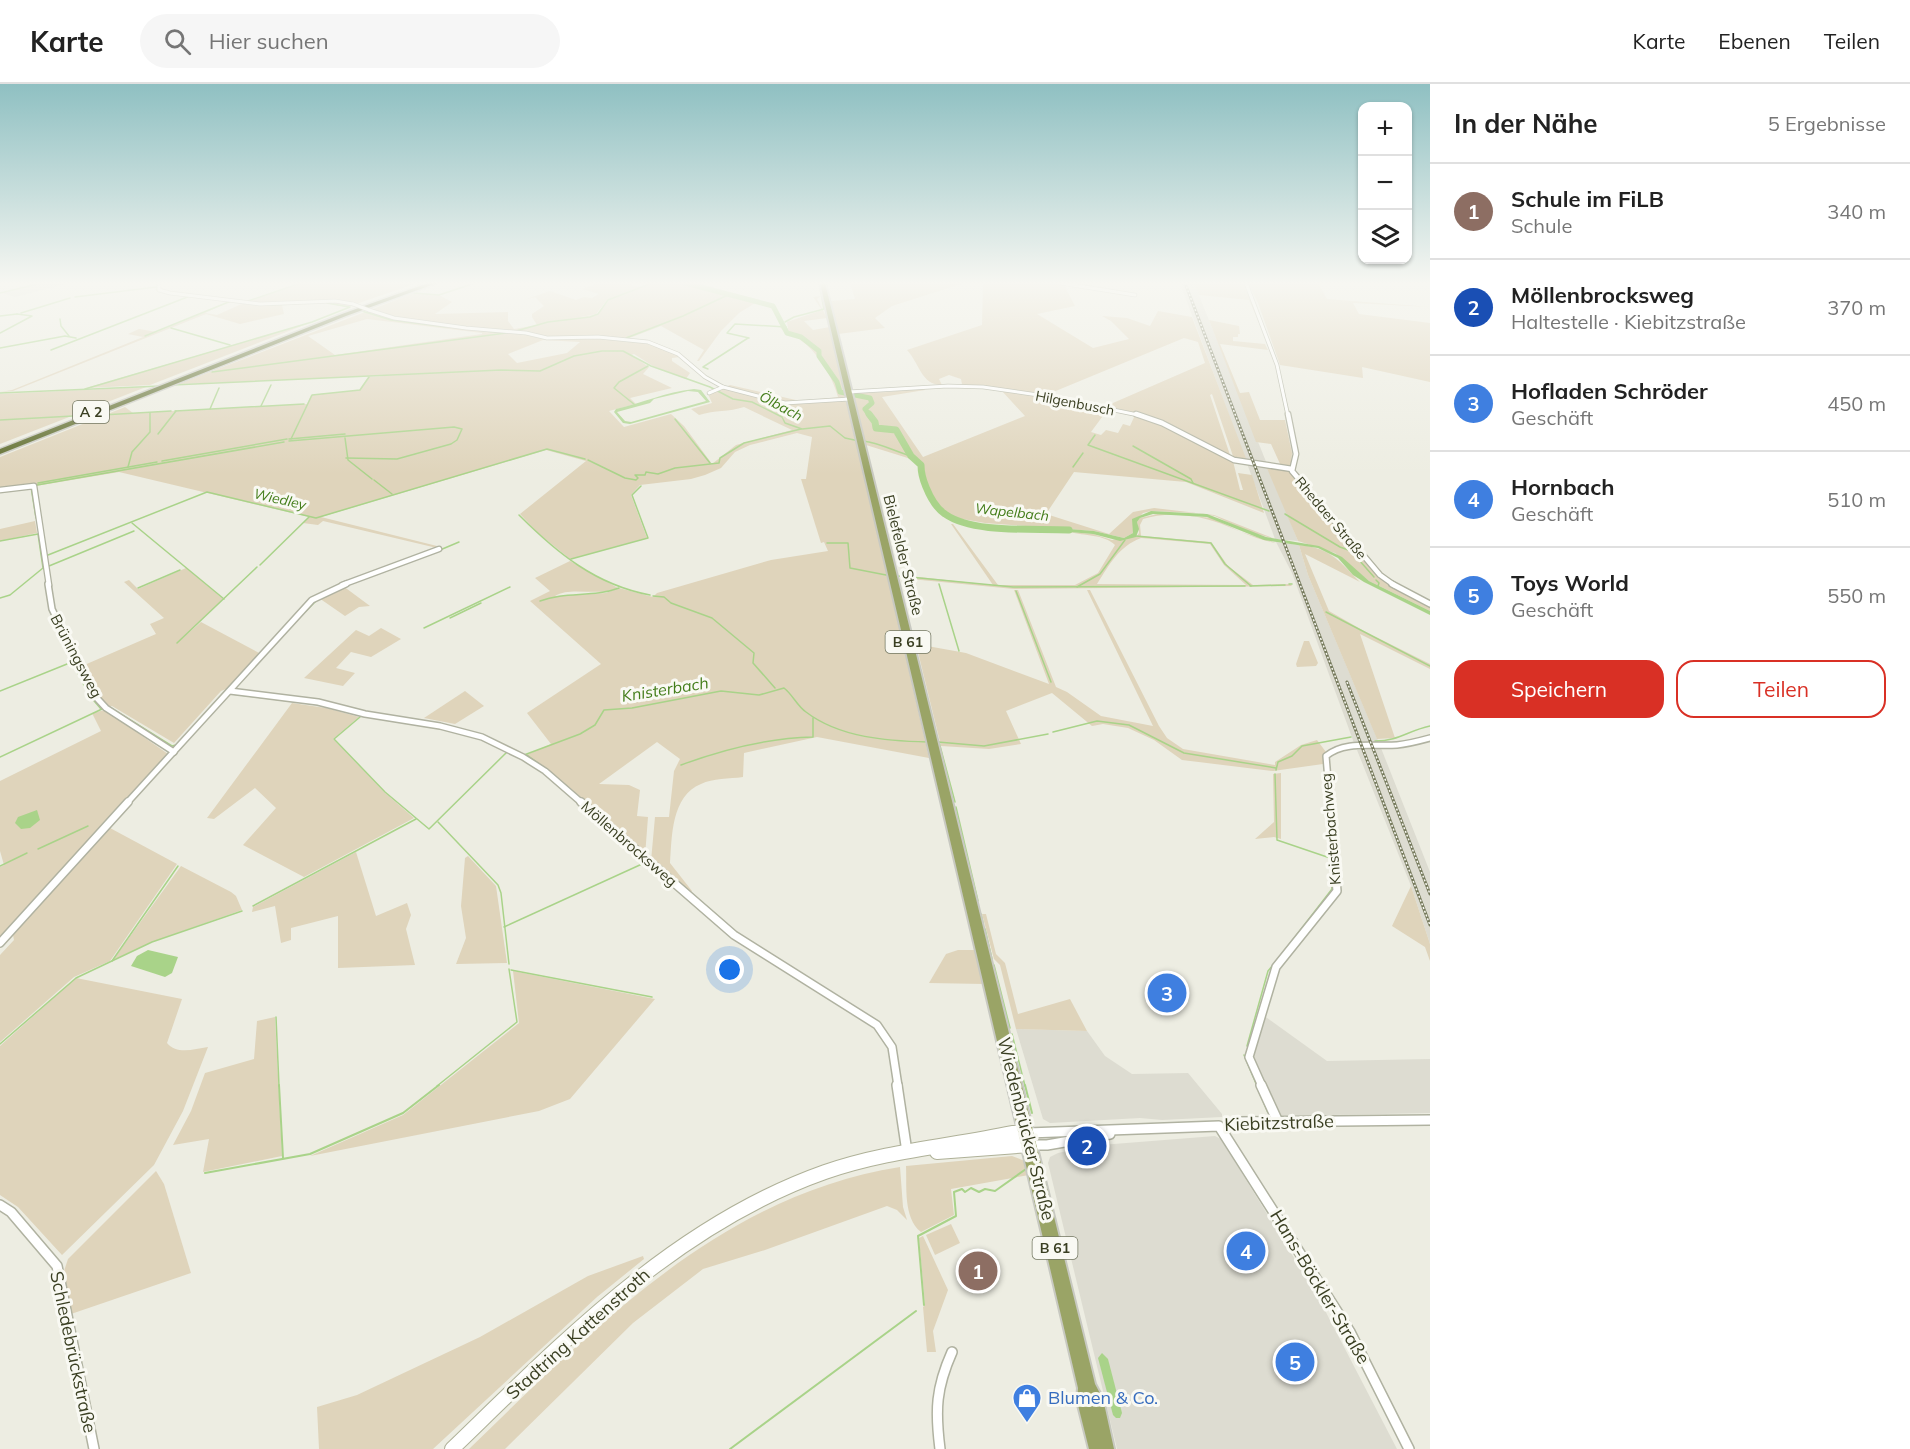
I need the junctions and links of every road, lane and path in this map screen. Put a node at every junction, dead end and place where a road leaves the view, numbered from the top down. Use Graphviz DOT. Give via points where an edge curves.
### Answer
graph roads {
  1 [pos="260,347"];
  2 [pos="263,347"];
  3 [pos="660,347"];
  4 [pos="837,347"];
  5 [pos="1270,347"];
  6 [pos="163,386"];
  7 [pos="723,387"];
  8 [pos="713,391"];
  9 [pos="849,395"];
  10 [pos="0,450"];
  11 [pos="1292,469"];
  12 [pos="0,490"];
  13 [pos="438,549"];
  14 [pos="1430,604"];
  15 [pos="230,691"];
  16 [pos="1430,738"];
  17 [pos="174,752"];
  18 [pos="972,904"];
  19 [pos="0,943"];
  20 [pos="1430,1120"];
  21 [pos="1278,1122"];
  22 [pos="1222,1129"];
  23 [pos="1029,1139"];
  24 [pos="909,1151"];
  25 [pos="0,1205"];
  26 [pos="952,1352"];
  27 [pos="1088,1388"];
  28 [pos="94,1449"];
  29 [pos="452,1449"];
  30 [pos="940,1449"];
  31 [pos="1098,1449"];
  32 [pos="1105,1449"];
  33 [pos="1408,1449"];
  1 -- 6 [label="highway, A 2"];
  2 -- 6 [label="highway, A 2"];
  3 -- 7 [label="street, Hilgenbusch, bridge" via="678,354"];
  4 -- 9 [label="main road, Bielefelder Straße / B 61"];
  5 -- 11 [label="street, Rhedaer Straße" via="1296,454"];
  6 -- 10 [label="highway, A 2"];
  7 -- 8 [label="street"];
  7 -- 9 [label="street, Hilgenbusch" via="785,403"];
  9 -- 11 [label="street, Hilgenbusch" via="948,386 1045,396 1147,417 1234,460"];
  9 -- 18 [label="main road, Bielefelder Straße / B 61"];
  11 -- 14 [label="street, Rhedaer Straße" via="1380,575"];
  12 -- 17 [label="street, Brüningsweg" via="34,485 52,609 93,694 106,708"];
  13 -- 15 [label="street" via="320,594"];
  15 -- 17 [label="street"];
  15 -- 24 [label="street, Möllenbrocksweg" via="330,704 453,728 481,735 523,755 734,935 877,1025 892,1047"];
  16 -- 21 [label="street, Knisterbachweg" via="1342,749 1326,756 1336,891 1276,967 1249,1057"];
  17 -- 19 [label="street"];
  18 -- 23 [label="main road, Wiedenbrücker Straße / B 61"];
  20 -- 21 [label="street, Kiebitzstraße"];
  21 -- 22 [label="street, Kiebitzstraße" via="1232,1123"];
  22 -- 23 [label="street, Kiebitzstraße" via="1208,1125 1129,1130 1047,1145"];
  22 -- 33 [label="street, Hans-Böckler-Straße" via="1340,1317"];
  23 -- 24 [label="main road, Stadtring Kattenstroth" via="1015,1144"];
  23 -- 27 [label="main road, Wiedenbrücker Straße / B 61"];
  24 -- 29 [label="main road, Stadtring Kattenstroth" via="824,1173 779,1190 686,1243 601,1308"];
  25 -- 28 [label="street, Schledebrückstraße" via="11,1212 57,1266"];
  26 -- 30 [label="street" via="935,1400"];
  27 -- 31 [label="main road, Wiedenbrücker Straße / B 61" via="1086,1401"];
  27 -- 32 [label="main road, Wiedenbrücker Straße / B 61"];
}
